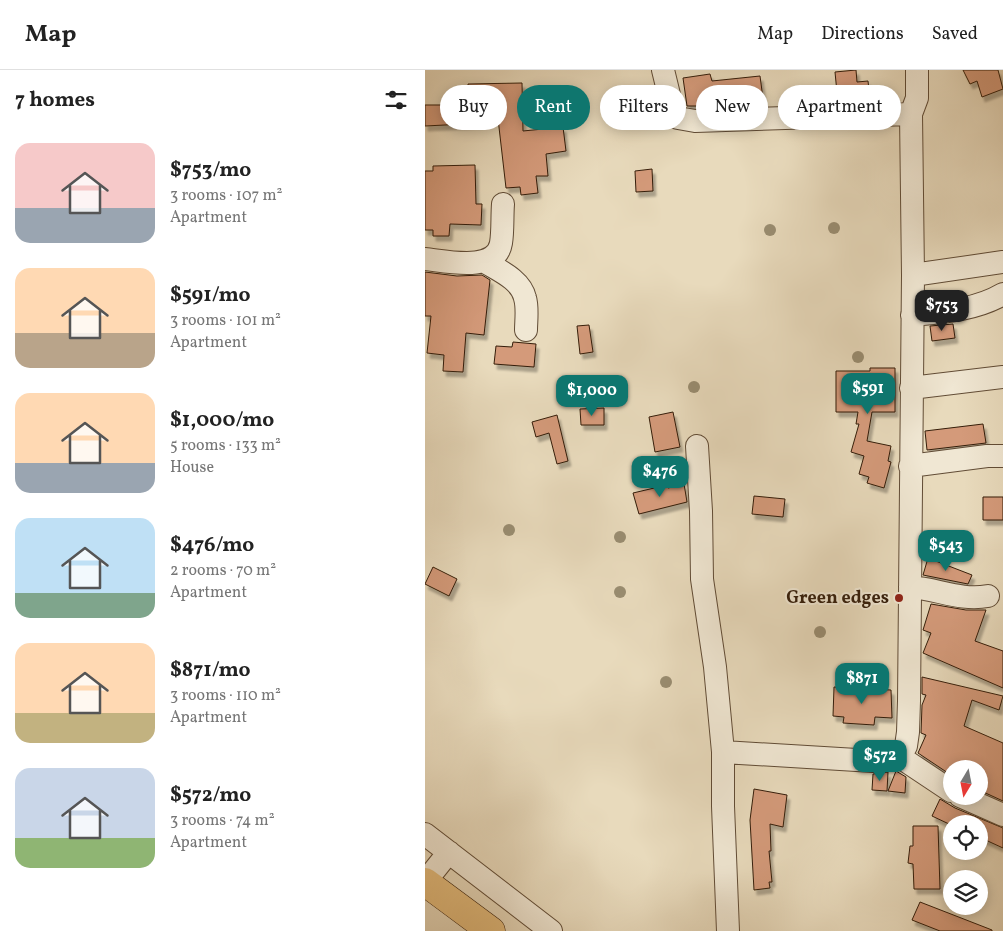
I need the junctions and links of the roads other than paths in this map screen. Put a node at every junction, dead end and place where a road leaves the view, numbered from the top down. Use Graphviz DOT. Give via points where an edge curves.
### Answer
graph roads {
  1 [pos="663,70"];
  2 [pos="917,70"];
  3 [pos="911,114"];
  4 [pos="503,204"];
  5 [pos="425,260"];
  6 [pos="485,262"];
  7 [pos="1003,262"];
  8 [pos="913,275"];
  9 [pos="1003,294"];
  10 [pos="912,315"];
  11 [pos="526,330"];
  12 [pos="1003,377"];
  13 [pos="911,388"];
  14 [pos="697,446"];
  15 [pos="1003,456"];
  16 [pos="911,466"];
  17 [pos="910,587"];
  18 [pos="988,596"];
  19 [pos="723,752"];
  20 [pos="900,757"];
  21 [pos="943,787"];
  22 [pos="980,805"];
  23 [pos="1003,815"];
  24 [pos="425,834"];
  25 [pos="449,852"];
  26 [pos="425,882"];
  27 [pos="491,931"];
  28 [pos="551,931"];
  29 [pos="728,931"];
  1 -- 3 [label="street" via="673,111 678,118 695,121"];
  2 -- 3 [label="street" via="917,98"];
  3 -- 8 [label="street"];
  4 -- 6 [label="street" via="501,244 495,255"];
  5 -- 6 [label="street"];
  6 -- 11 [label="street" via="506,274 518,286 525,298"];
  7 -- 8 [label="street"];
  8 -- 10 [label="street"];
  9 -- 10 [label="street" via="990,302"];
  10 -- 13 [label="street"];
  12 -- 13 [label="street"];
  13 -- 16 [label="street"];
  14 -- 19 [label="street" via="702,579"];
  15 -- 16 [label="street"];
  16 -- 17 [label="street"];
  17 -- 18 [label="street" via="929,588 970,599"];
  17 -- 20 [label="street" via="908,732"];
  19 -- 20 [label="street" via="873,761"];
  19 -- 29 [label="street"];
  20 -- 21 [label="street"];
  22 -- 23 [label="street"];
  24 -- 25 [label="street"];
  25 -- 26 [label="street"];
  25 -- 28 [label="street"];
  26 -- 27 [label="highway"];
}
